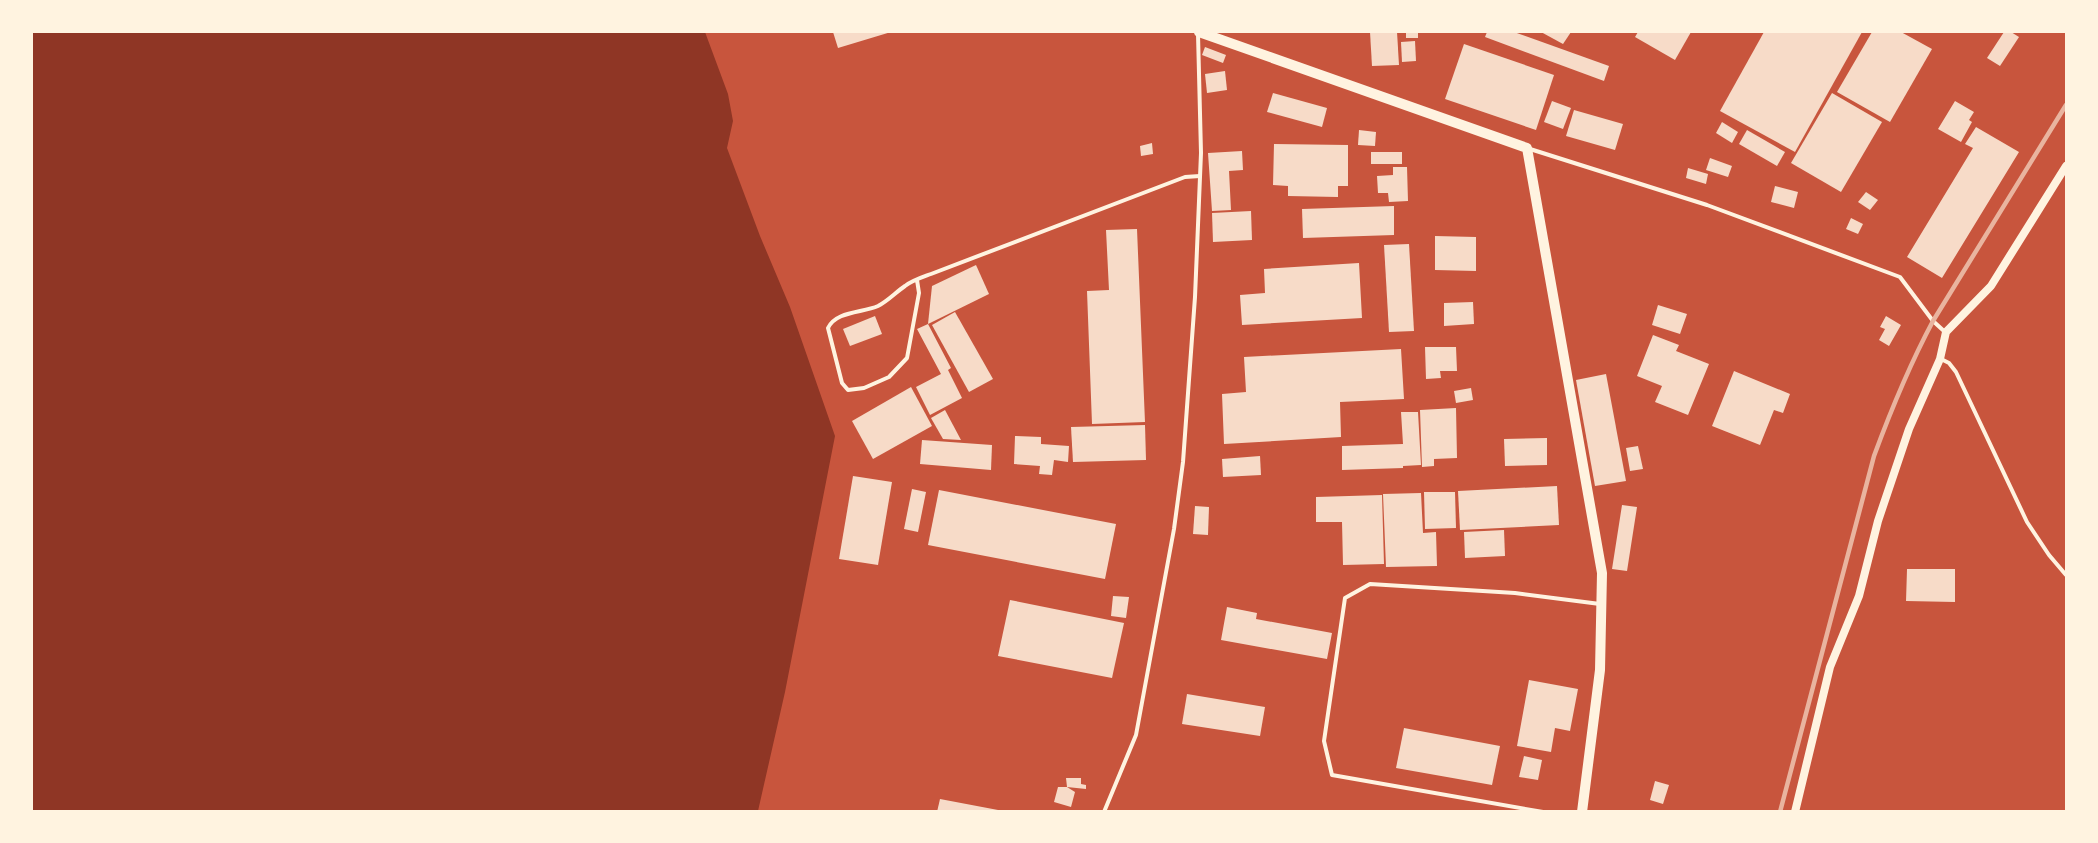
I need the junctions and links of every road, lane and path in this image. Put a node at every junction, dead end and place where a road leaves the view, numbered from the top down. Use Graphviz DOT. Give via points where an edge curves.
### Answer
graph roads {
  1 [pos="1198,32"];
  2 [pos="1527,148"];
  3 [pos="2067,166"];
  4 [pos="1200,176"];
  5 [pos="917,280"];
  6 [pos="1946,332"];
  7 [pos="1940,359"];
  8 [pos="2067,575"];
  9 [pos="1601,604"];
  10 [pos="1104,812"];
  11 [pos="1544,812"];
  12 [pos="1582,812"];
  13 [pos="1795,812"];
  1 -- 2 [label="main road"];
  1 -- 4 [label="lane"];
  2 -- 6 [label="lane" via="1707,205 1900,277"];
  2 -- 9 [label="main road" via="1602,573"];
  3 -- 6 [label="street" via="1991,286"];
  4 -- 5 [label="lane" via="1185,177 1118,201"];
  4 -- 10 [label="lane" via="1184,462 1174,529 1136,735"];
  5 -- 5 [label="lane" via="919,293 907,358 889,377 848,390 842,383 828,328 831,321 880,305"];
  6 -- 7 [label="street"];
  7 -- 8 [label="lane" via="1956,372 2026,522"];
  7 -- 13 [label="street" via="1909,429 1878,521 1859,596 1830,667"];
  9 -- 11 [label="lane" via="1370,584 1345,598 1324,741 1332,775"];
  9 -- 12 [label="main road" via="1600,670"];
}
